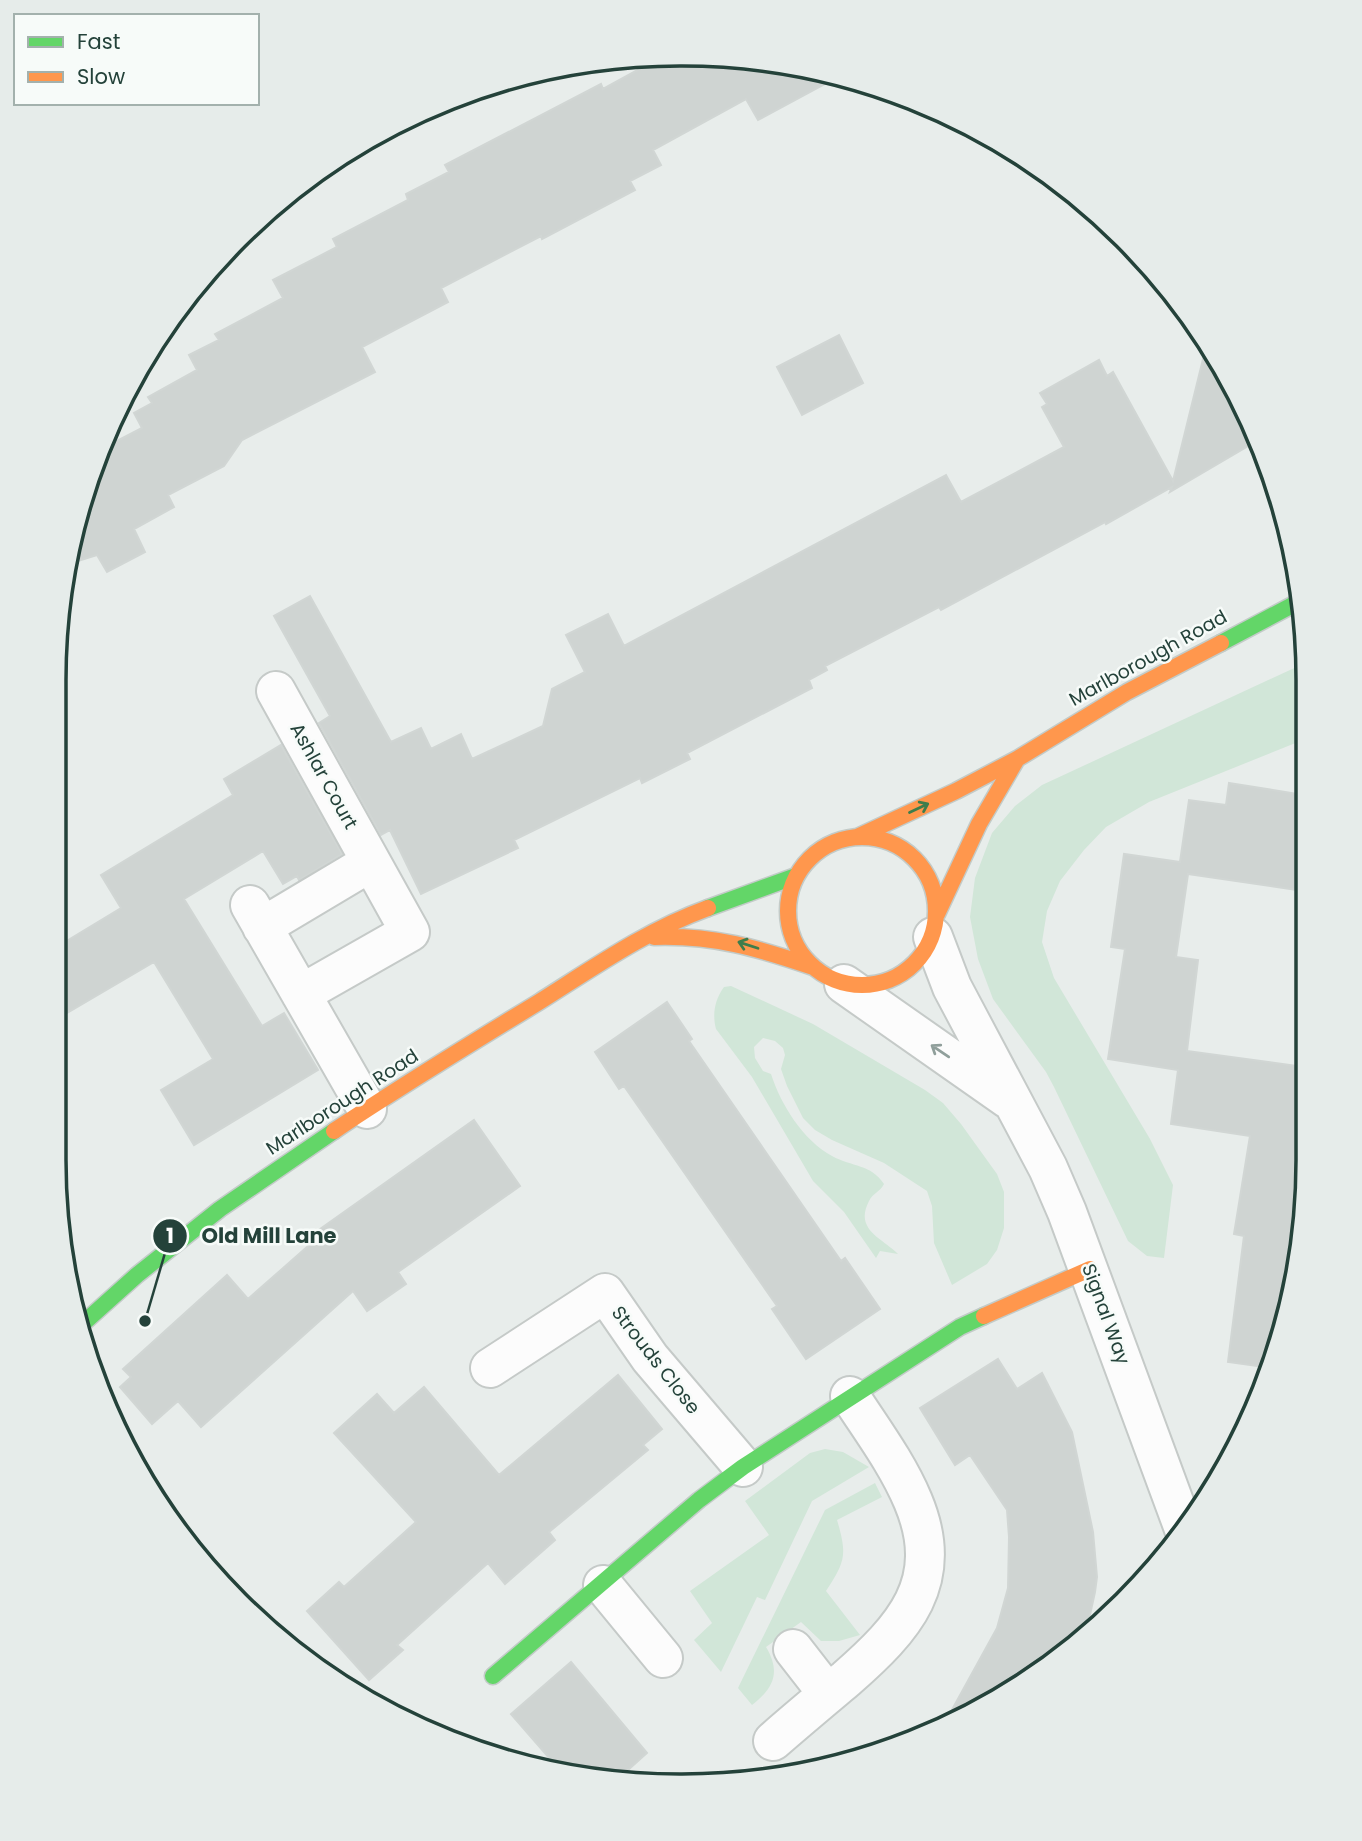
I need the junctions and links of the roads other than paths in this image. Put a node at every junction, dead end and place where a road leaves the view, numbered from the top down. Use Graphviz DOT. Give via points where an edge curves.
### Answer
graph roads {
  1 [pos="1291,606"];
  2 [pos="276,691"];
  3 [pos="1017,759"];
  4 [pos="857,836"];
  5 [pos="371,862"];
  6 [pos="796,876"];
  7 [pos="935,926"];
  8 [pos="648,937"];
  9 [pos="828,975"];
  10 [pos="301,994"];
  11 [pos="1016,1105"];
  12 [pos="367,1109"];
  13 [pos="1090,1269"];
  14 [pos="86,1316"];
  15 [pos="490,1368"];
  16 [pos="850,1396"];
  17 [pos="743,1467"];
  18 [pos="1180,1518"];
  19 [pos="603,1584"];
  20 [pos="793,1649"];
  21 [pos="663,1658"];
  22 [pos="493,1676"];
  23 [pos="828,1694"];
  24 [pos="773,1741"];
  1 -- 3 [label="main road, Marlborough Road" via="1127,692"];
  2 -- 5 [label="street, Ashlar Court"];
  4 -- 3 [label="main road, Marlborough Road, one-way"];
  3 -- 7 [label="main road, Marlborough Road" via="979,824"];
  4 -- 6 [label="main road" via="832,842 811,856"];
  4 -- 7 [label="main road" via="905,849 923,867 933,889"];
  5 -- 10 [label="street, Ashlar Court" via="410,932"];
  5 -- 10 [label="street" via="256,916"];
  6 -- 8 [label="main road, Marlborough Road" via="681,918"];
  6 -- 9 [label="main road" via="788,925 797,948"];
  7 -- 9 [label="main road" via="922,956 907,972 887,982 866,986"];
  7 -- 11 [label="street, Signal Way" via="952,987"];
  9 -- 8 [label="main road, Marlborough Road, one-way" via="734,941 705,936"];
  8 -- 12 [label="main road, Marlborough Road"];
  11 -- 9 [label="street, Signal Way, one-way"];
  10 -- 12 [label="street"];
  11 -- 13 [label="street, Signal Way"];
  12 -- 14 [label="main road, Marlborough Road" via="220,1209"];
  13 -- 16 [label="main road" via="974,1319"];
  13 -- 18 [label="street, Signal Way"];
  15 -- 17 [label="street, Strouds Close" via="605,1293 650,1358"];
  16 -- 17 [label="main road"];
  16 -- 23 [label="street" via="912,1500 925,1562 918,1594 904,1620"];
  17 -- 19 [label="main road"];
  19 -- 21 [label="street"];
  19 -- 22 [label="main road"];
  20 -- 23 [label="street"];
  23 -- 24 [label="street"];
}
